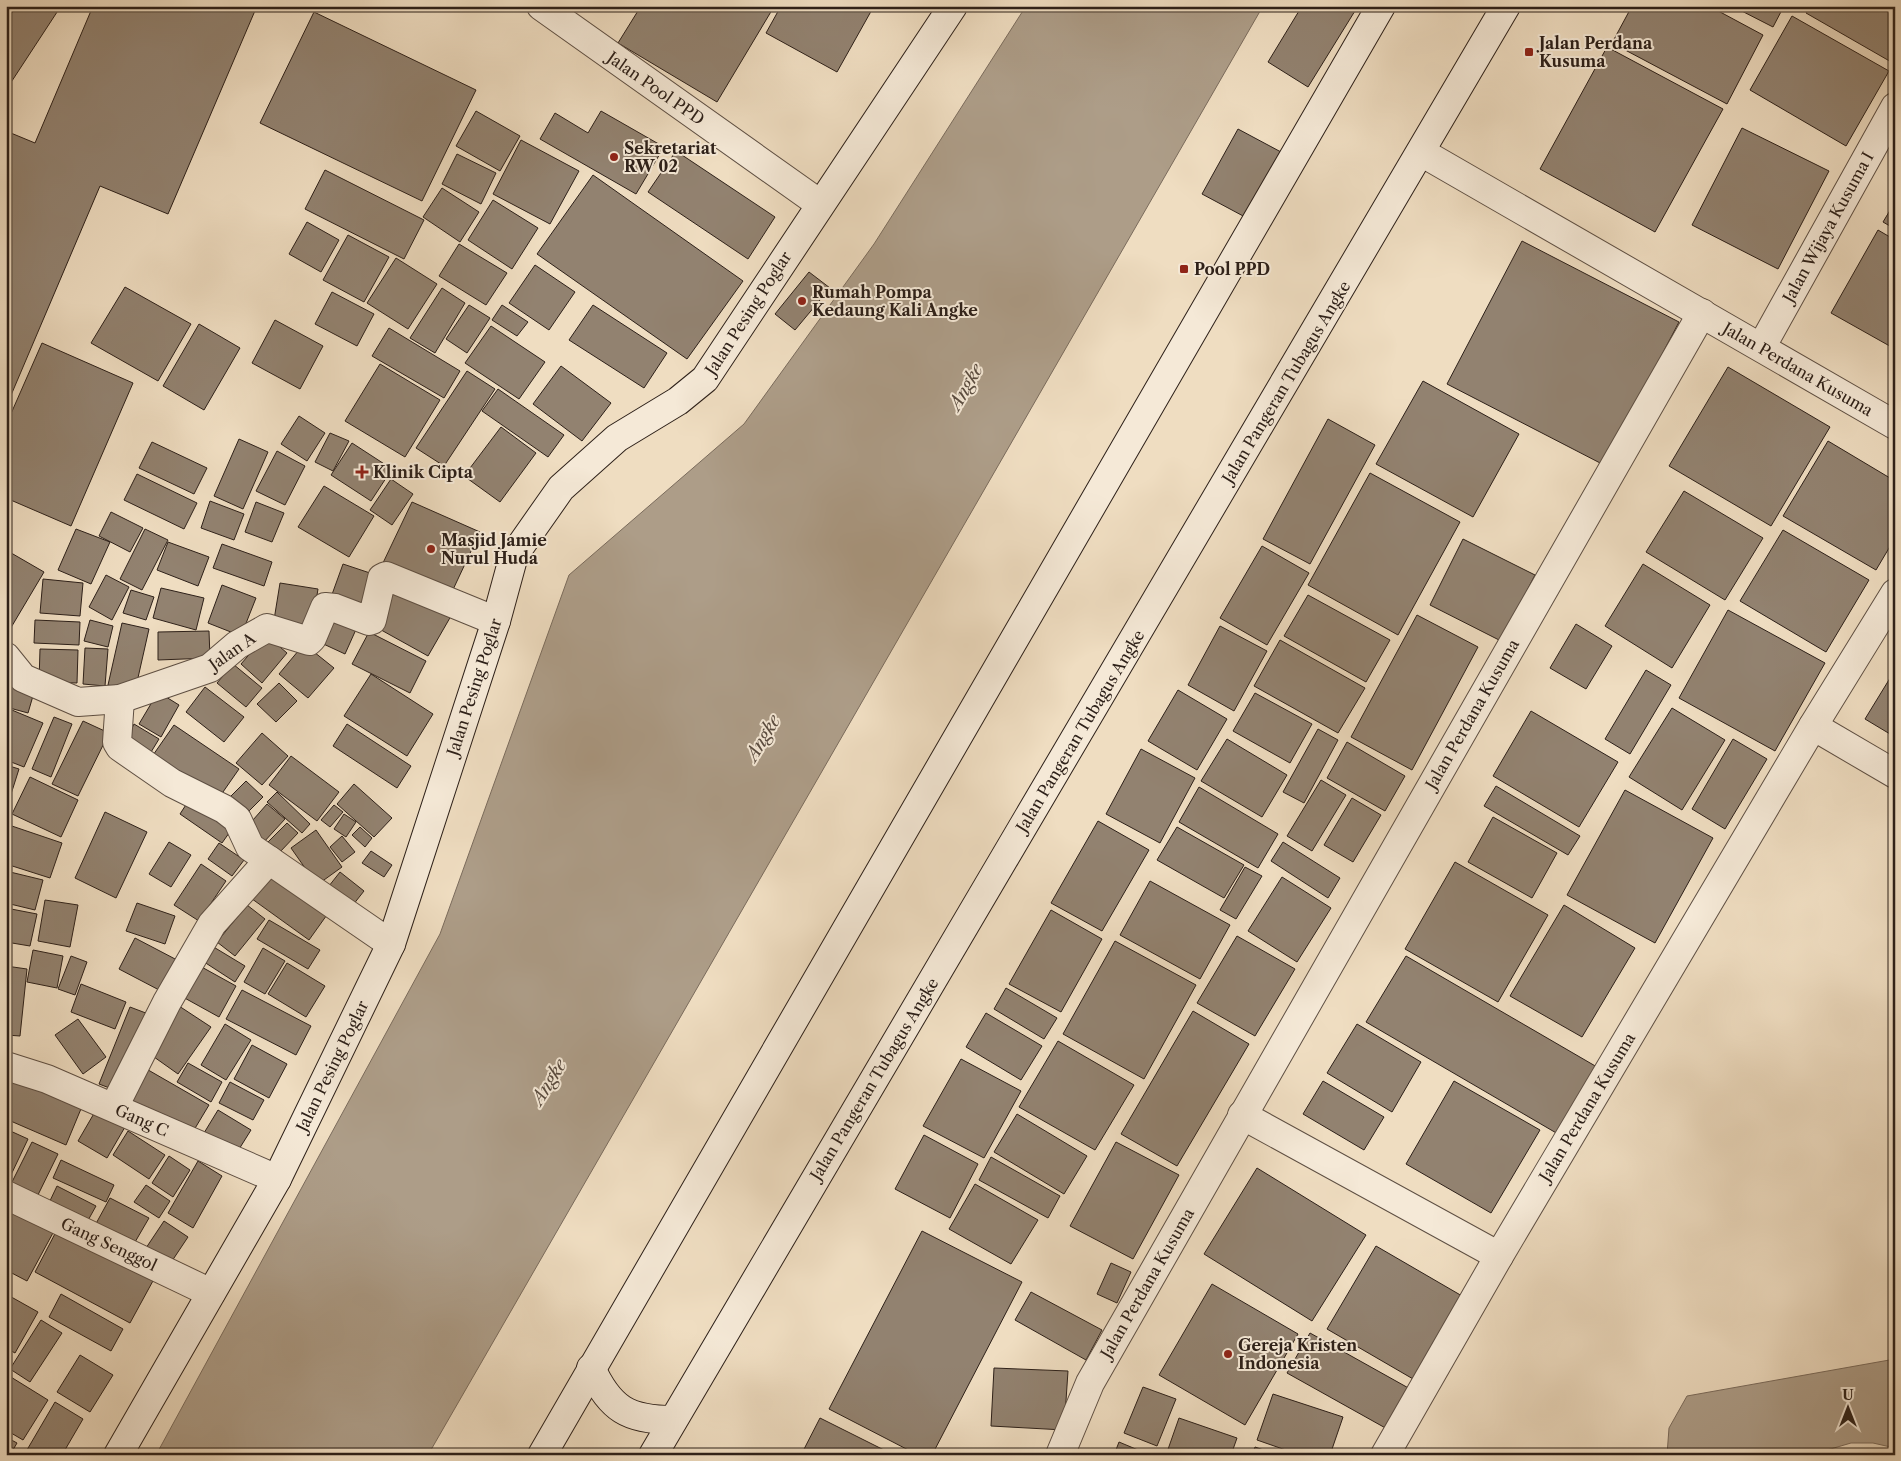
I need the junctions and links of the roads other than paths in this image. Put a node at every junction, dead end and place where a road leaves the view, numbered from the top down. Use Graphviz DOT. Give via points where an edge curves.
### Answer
graph roads {
  1 [pos="541,6"];
  2 [pos="953,6"];
  3 [pos="1381,6"];
  4 [pos="1506,6"];
  5 [pos="1895,107"];
  6 [pos="1421,152"];
  7 [pos="820,204"];
  8 [pos="1702,313"];
  9 [pos="1762,346"];
  10 [pos="1895,425"];
  11 [pos="1895,593"];
  12 [pos="496,622"];
  13 [pos="6,657"];
  14 [pos="120,699"];
  15 [pos="1813,726"];
  16 [pos="1895,774"];
  17 [pos="269,860"];
  18 [pos="391,944"];
  19 [pos="6,1066"];
  20 [pos="114,1107"];
  21 [pos="1242,1115"];
  22 [pos="277,1179"];
  23 [pos="6,1195"];
  24 [pos="1499,1256"];
  25 [pos="211,1293"];
  26 [pos="591,1368"];
  27 [pos="673,1420"];
  28 [pos="118,1455"];
  29 [pos="542,1455"];
  30 [pos="653,1455"];
  31 [pos="1060,1455"];
  32 [pos="1385,1455"];
  1 -- 7 [label="street, Jalan Pool PPD"];
  2 -- 7 [label="street, Jalan Pesing Poglar"];
  3 -- 26 [label="street"];
  4 -- 6 [label="street, Jalan Pangeran Tubagus Angke"];
  5 -- 9 [label="street, Jalan Wijaya Kusuma I"];
  6 -- 8 [label="street, Jalan Perdana Kusuma"];
  6 -- 27 [label="street, Jalan Pangeran Tubagus Angke"];
  7 -- 12 [label="street, Jalan Pesing Poglar" via="705,379 678,401 617,438 561,488 514,555"];
  8 -- 9 [label="street, Jalan Perdana Kusuma"];
  8 -- 21 [label="street, Jalan Perdana Kusuma"];
  9 -- 10 [label="street, Jalan Perdana Kusuma"];
  11 -- 15 [label="street, Jalan Perdana Kusuma"];
  12 -- 14 [label="street, Jalan A" via="386,576 382,578 372,620 325,607 309,641 271,628 262,630 238,644 210,668"];
  12 -- 18 [label="street, Jalan Pesing Poglar"];
  13 -- 14 [label="street, Jalan A" via="23,678 78,702"];
  14 -- 17 [label="street" via="117,742 120,747 172,783 237,818 246,842"];
  15 -- 16 [label="street"];
  15 -- 24 [label="street, Jalan Perdana Kusuma"];
  17 -- 18 [label="street"];
  17 -- 20 [label="street" via="212,924 167,1002"];
  18 -- 22 [label="street, Jalan Pesing Poglar"];
  19 -- 20 [label="street, Gang C" via="47,1078"];
  20 -- 22 [label="street, Gang C"];
  21 -- 24 [label="street"];
  21 -- 31 [label="street, Jalan Perdana Kusuma" via="1090,1383"];
  22 -- 25 [label="street, Jalan Pesing Poglar"];
  23 -- 25 [label="street, Gang Senggol"];
  24 -- 32 [label="street, Jalan Perdana Kusuma"];
  25 -- 28 [label="street, Jalan Pesing Poglar"];
  26 -- 27 [label="street" via="602,1392 622,1410 646,1420"];
  26 -- 29 [label="street"];
  27 -- 30 [label="street, Jalan Pangeran Tubagus Angke"];
}
